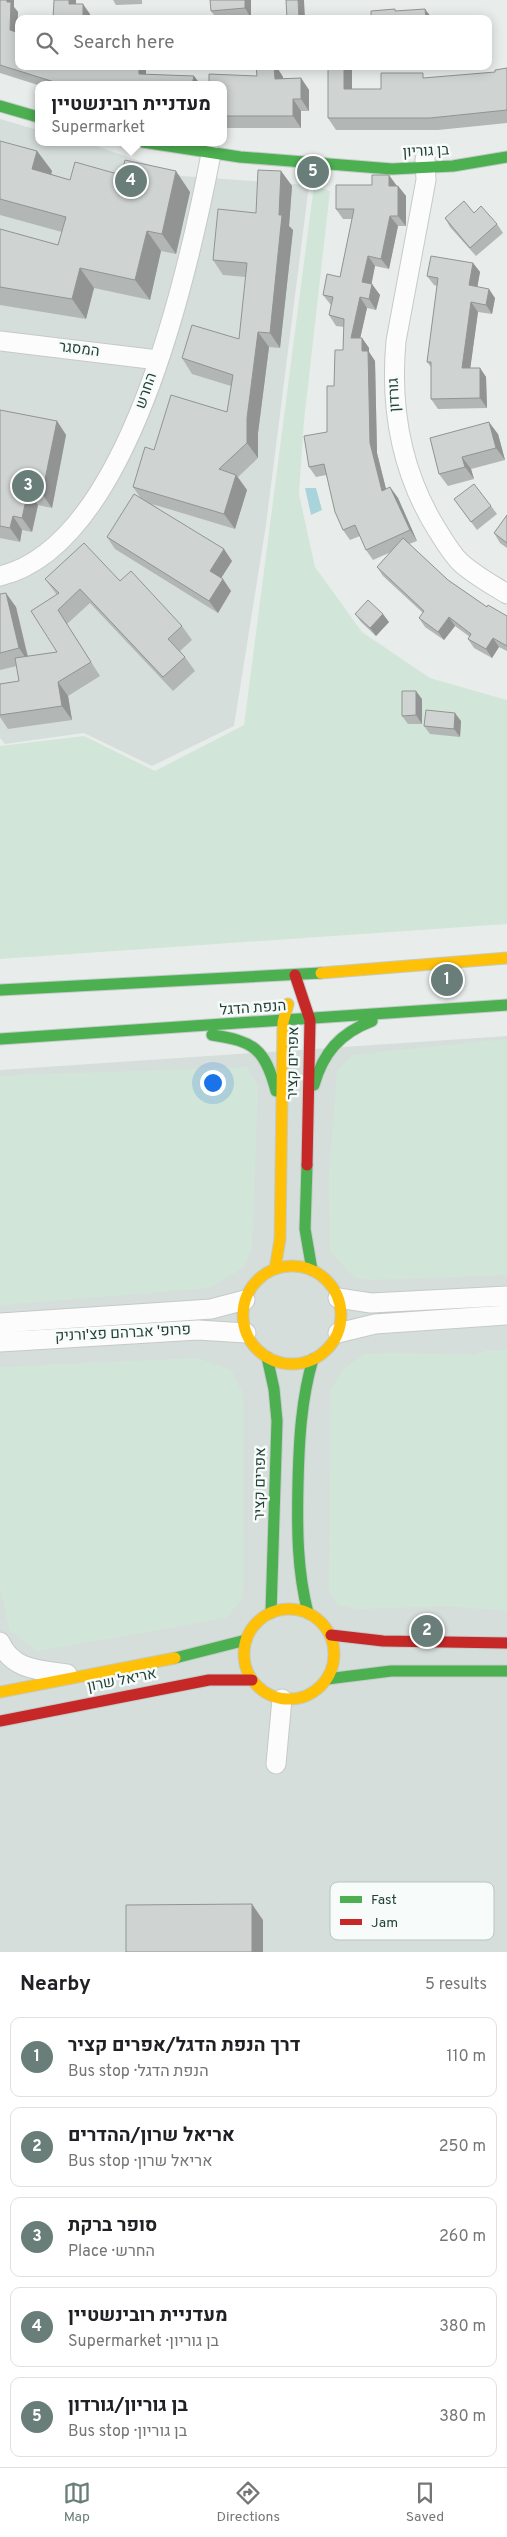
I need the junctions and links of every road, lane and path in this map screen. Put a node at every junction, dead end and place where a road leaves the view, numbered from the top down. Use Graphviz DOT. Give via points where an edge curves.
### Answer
graph roads {
  1 [pos="0,106"];
  2 [pos="35,117"];
  3 [pos="166,146"];
  4 [pos="211,154"];
  5 [pos="507,157"];
  6 [pos="425,163"];
  7 [pos="0,341"];
  8 [pos="158,360"];
  9 [pos="0,576"];
  10 [pos="507,594"];
  11 [pos="507,958"];
  12 [pos="295,975"];
  13 [pos="0,990"];
  14 [pos="507,1005"];
  15 [pos="406,1013"];
  16 [pos="310,1020"];
  17 [pos="283,1022"];
  18 [pos="174,1029"];
  19 [pos="0,1039"];
  20 [pos="282,1114"];
  21 [pos="308,1120"];
  22 [pos="275,1269"];
  23 [pos="312,1270"];
  24 [pos="507,1296"];
  25 [pos="338,1298"];
  26 [pos="245,1300"];
  27 [pos="507,1315"];
  28 [pos="0,1323"];
  29 [pos="246,1333"];
  30 [pos="338,1333"];
  31 [pos="0,1342"];
  32 [pos="268,1357"];
  33 [pos="312,1359"];
  34 [pos="271,1613"];
  35 [pos="308,1613"];
  36 [pos="331,1635"];
  37 [pos="246,1640"];
  38 [pos="0,1642"];
  39 [pos="507,1643"];
  40 [pos="507,1671"];
  41 [pos="75,1676"];
  42 [pos="327,1679"];
  43 [pos="252,1680"];
  44 [pos="0,1692"];
  45 [pos="282,1699"];
  46 [pos="0,1721"];
  47 [pos="276,1764"];
  1 -- 2 [label="street"];
  3 -- 4 [label="street, בן גוריון"];
  4 -- 6 [label="street, בן גוריון" via="292,163"];
  4 -- 8 [label="street, החרש" via="192,239"];
  5 -- 6 [label="street, בן גוריון"];
  6 -- 10 [label="street, גורדון" via="426,180 396,341 397,425 414,486 443,540 459,561"];
  7 -- 8 [label="street, המסגר"];
  8 -- 9 [label="street, החרש" via="119,460 70,532 30,565"];
  11 -- 12 [label="street"];
  12 -- 13 [label="street"];
  12 -- 16 [label="street, אפרים קציר"];
  12 -- 17 [label="street, אפרים קציר"];
  14 -- 15 [label="street, הנפת הדגל"];
  15 -- 16 [label="street, הנפת הדגל"];
  15 -- 21 [label="street" via="360,1025 343,1034 331,1046 316,1076"];
  16 -- 17 [label="street, הנפת הדגל"];
  16 -- 21 [label="street, אפרים קציר"];
  17 -- 18 [label="street, הנפת הדגל"];
  17 -- 20 [label="street, אפרים קציר"];
  18 -- 19 [label="street, הנפת הדגל"];
  18 -- 20 [label="street" via="236,1038 256,1046 270,1065"];
  20 -- 22 [label="street, אפרים קציר" via="280,1239"];
  21 -- 23 [label="street, אפרים קציר" via="305,1229"];
  22 -- 23 [label="street" via="300,1266"];
  22 -- 26 [label="street" via="256,1281"];
  23 -- 25 [label="street" via="323,1277"];
  24 -- 25 [label="street" via="388,1303"];
  25 -- 30 [label="street" via="341,1315"];
  26 -- 28 [label="street, פרופ' אברהם פצ'ורניק" via="211,1309"];
  26 -- 29 [label="street" via="243,1317"];
  27 -- 30 [label="street" via="375,1324"];
  29 -- 31 [label="street, פרופ' אברהם פצ'ורניק" via="198,1330"];
  29 -- 32 [label="street"];
  30 -- 33 [label="street" via="323,1353"];
  32 -- 33 [label="street" via="290,1364"];
  32 -- 34 [label="street, אפרים קציר" via="276,1384 277,1414"];
  33 -- 35 [label="street" via="304,1386 299,1430 297,1563"];
  34 -- 35 [label="street" via="296,1609"];
  34 -- 37 [label="street" via="260,1619"];
  35 -- 36 [label="street" via="317,1618"];
  36 -- 39 [label="street" via="382,1641"];
  36 -- 42 [label="street" via="335,1658"];
  37 -- 41 [label="street, אריאל שרון" via="198,1653"];
  37 -- 43 [label="street" via="245,1667"];
  38 -- 41 [label="street" via="10,1658 28,1668"];
  40 -- 42 [label="street" via="391,1671"];
  41 -- 44 [label="street, אריאל שרון"];
  42 -- 45 [label="street" via="308,1696"];
  43 -- 45 [label="street" via="265,1692"];
  43 -- 46 [label="street, אריאל שרון" via="208,1680"];
  45 -- 47 [label="street"];
}
